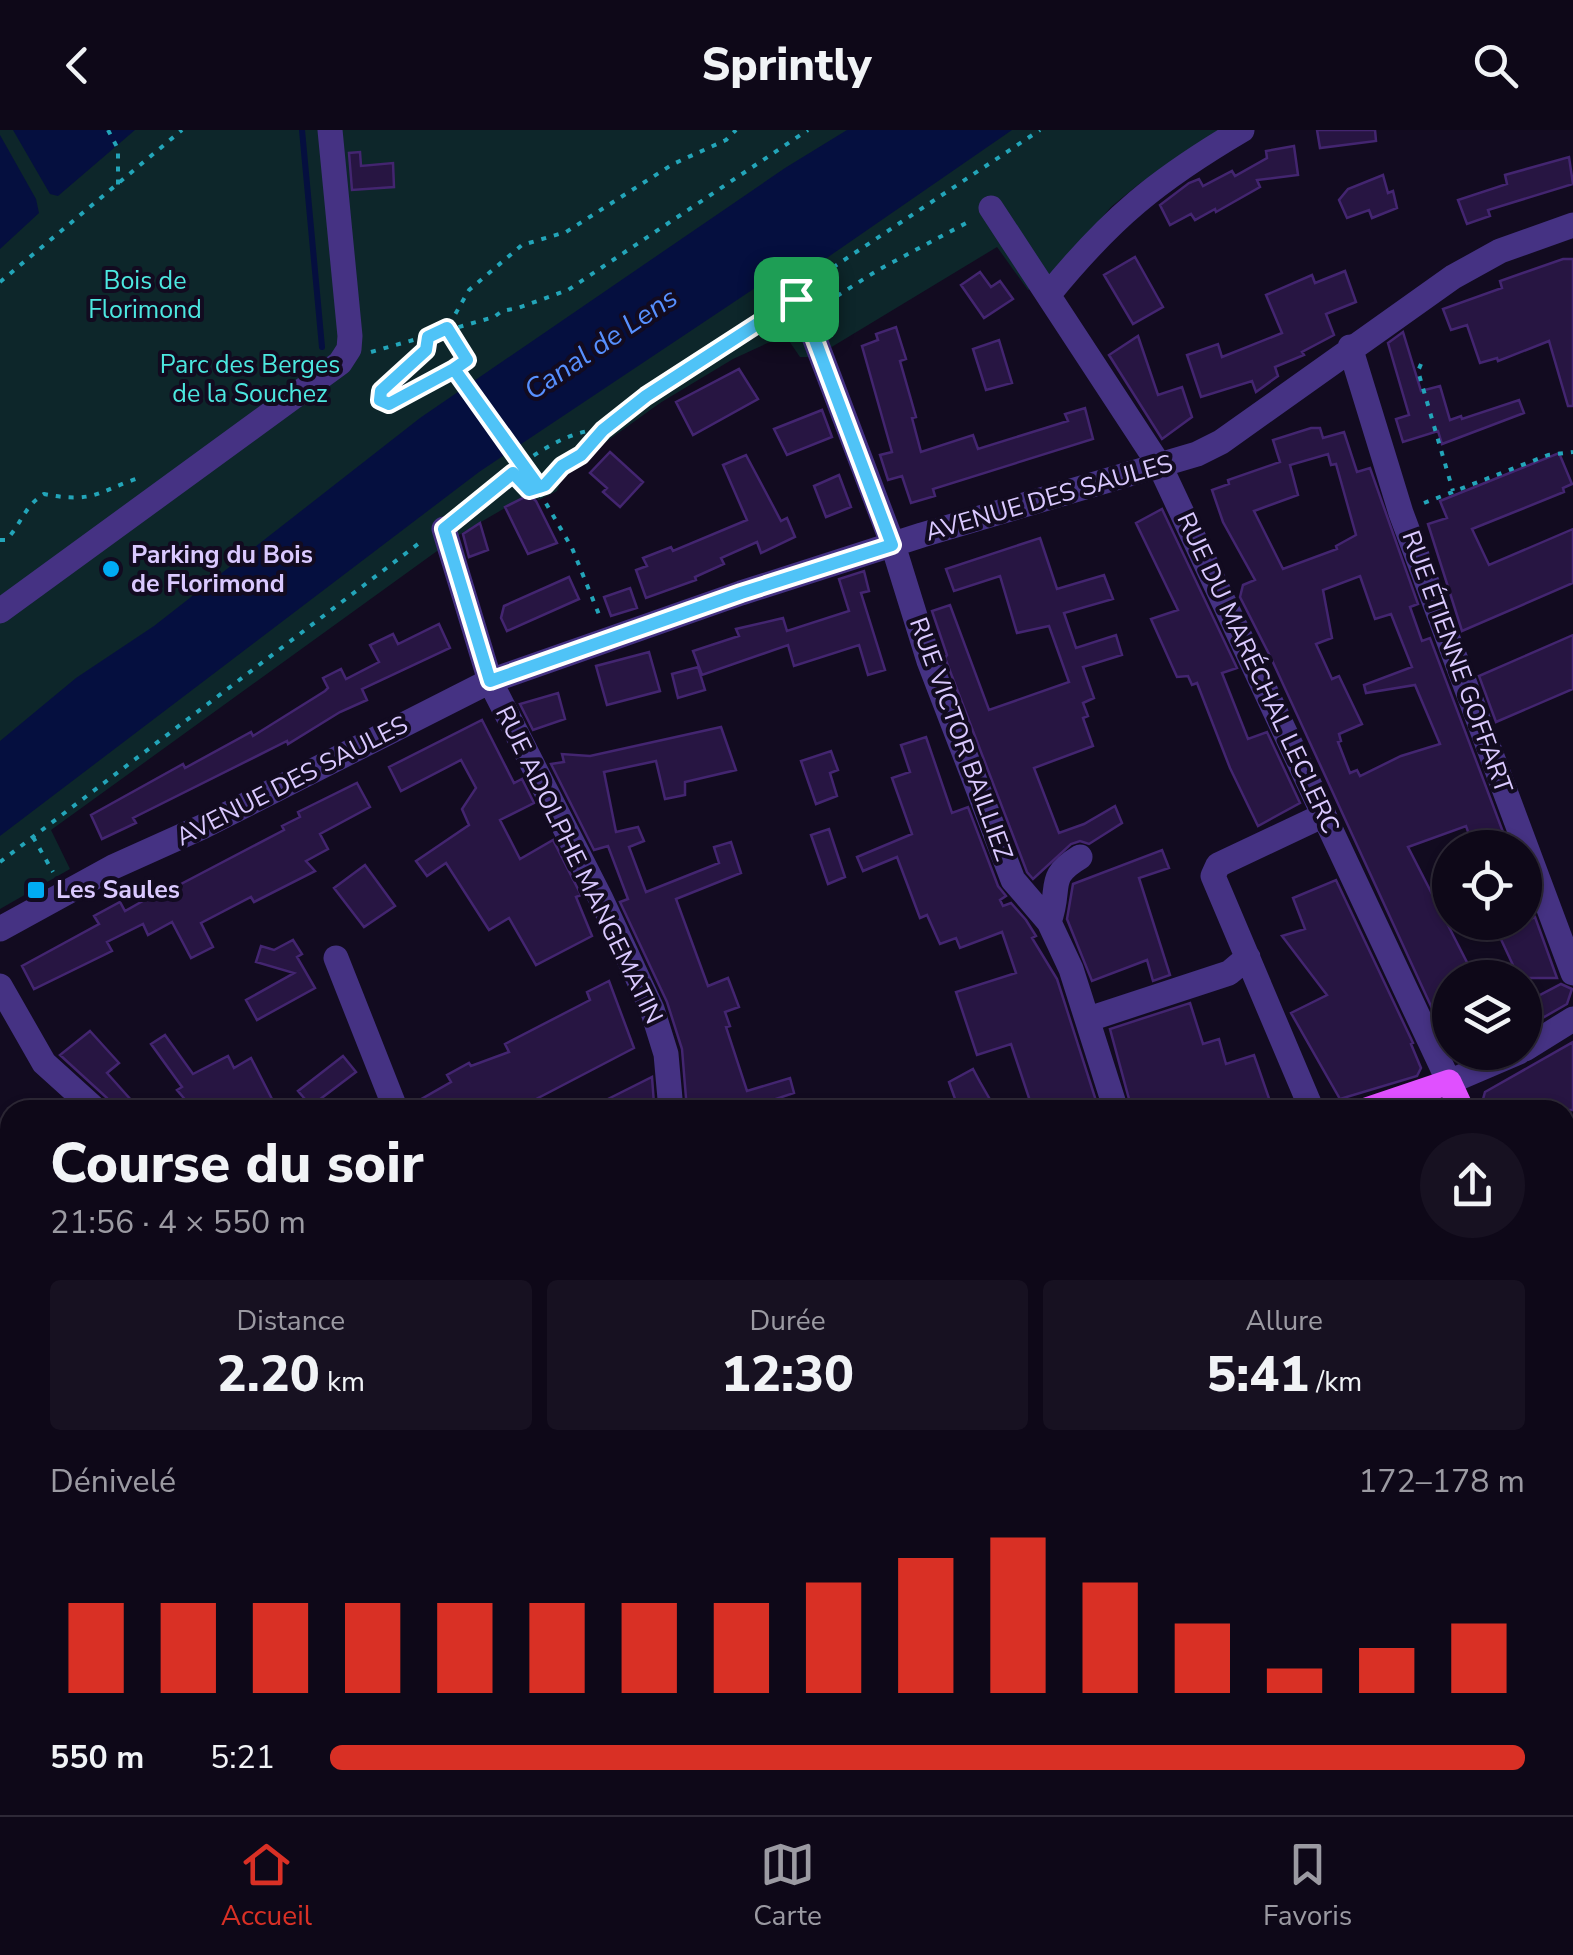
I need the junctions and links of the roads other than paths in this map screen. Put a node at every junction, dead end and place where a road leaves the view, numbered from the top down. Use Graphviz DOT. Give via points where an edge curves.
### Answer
graph roads {
  1 [pos="330,130"];
  2 [pos="1242,130"];
  3 [pos="991,208"];
  4 [pos="1573,226"];
  5 [pos="1049,294"];
  6 [pos="801,308"];
  7 [pos="1350,347"];
  8 [pos="1160,466"];
  9 [pos="444,529"];
  10 [pos="892,545"];
  11 [pos="0,611"];
  12 [pos="490,681"];
  13 [pos="1324,816"];
  14 [pos="1080,856"];
  15 [pos="1049,922"];
  16 [pos="0,928"];
  17 [pos="1248,957"];
  18 [pos="336,958"];
  19 [pos="1573,973"];
  20 [pos="0,986"];
  21 [pos="1089,1019"];
  22 [pos="1573,1020"];
  23 [pos="1542,1039"];
  24 [pos="1477,1070"];
  25 [pos="1448,1082"];
  26 [pos="85,1100"];
  27 [pos="392,1100"];
  28 [pos="670,1100"];
  29 [pos="1113,1100"];
  30 [pos="1308,1100"];
  31 [pos="1395,1100"];
  32 [pos="1457,1100"];
  1 -- 11 [label="street" via="350,336 340,363"];
  2 -- 5 [label="street" via="1131,204"];
  3 -- 5 [label="street, RUE DU MARÉCHAL LECLERC"];
  4 -- 7 [label="street, AVENUE DES SAULES" via="1453,276"];
  5 -- 8 [label="street, RUE DU MARÉCHAL LECLERC"];
  6 -- 10 [label="street, RUE VICTOR BAILLIEZ"];
  7 -- 8 [label="street, AVENUE DES SAULES" via="1221,442"];
  7 -- 19 [label="street, RUE ÉTIENNE GOFFART" via="1401,513"];
  8 -- 10 [label="street, AVENUE DES SAULES"];
  8 -- 13 [label="street, RUE DU MARÉCHAL LECLERC"];
  9 -- 12 [label="street, RUE ADOLPHE MANGEMATIN"];
  10 -- 12 [label="street, AVENUE DES SAULES"];
  10 -- 15 [label="street, RUE VICTOR BAILLIEZ" via="1013,880"];
  12 -- 16 [label="street, AVENUE DES SAULES"];
  12 -- 28 [label="street, RUE ADOLPHE MANGEMATIN" via="652,1009"];
  13 -- 17 [label="street" via="1218,865 1213,876"];
  13 -- 25 [label="street, RUE DU MARÉCHAL LECLERC"];
  14 -- 15 [label="street" via="1056,876"];
  15 -- 21 [label="street, RUE VICTOR BAILLIEZ"];
  17 -- 21 [label="street" via="1229,973"];
  17 -- 30 [label="street"];
  18 -- 27 [label="street"];
  20 -- 26 [label="street" via="44,1063"];
  21 -- 29 [label="street, RUE VICTOR BAILLIEZ"];
  22 -- 23 [label="street"];
  24 -- 25 [label="street"];
  25 -- 31 [label="main road"];
  25 -- 32 [label="main road"];
}
